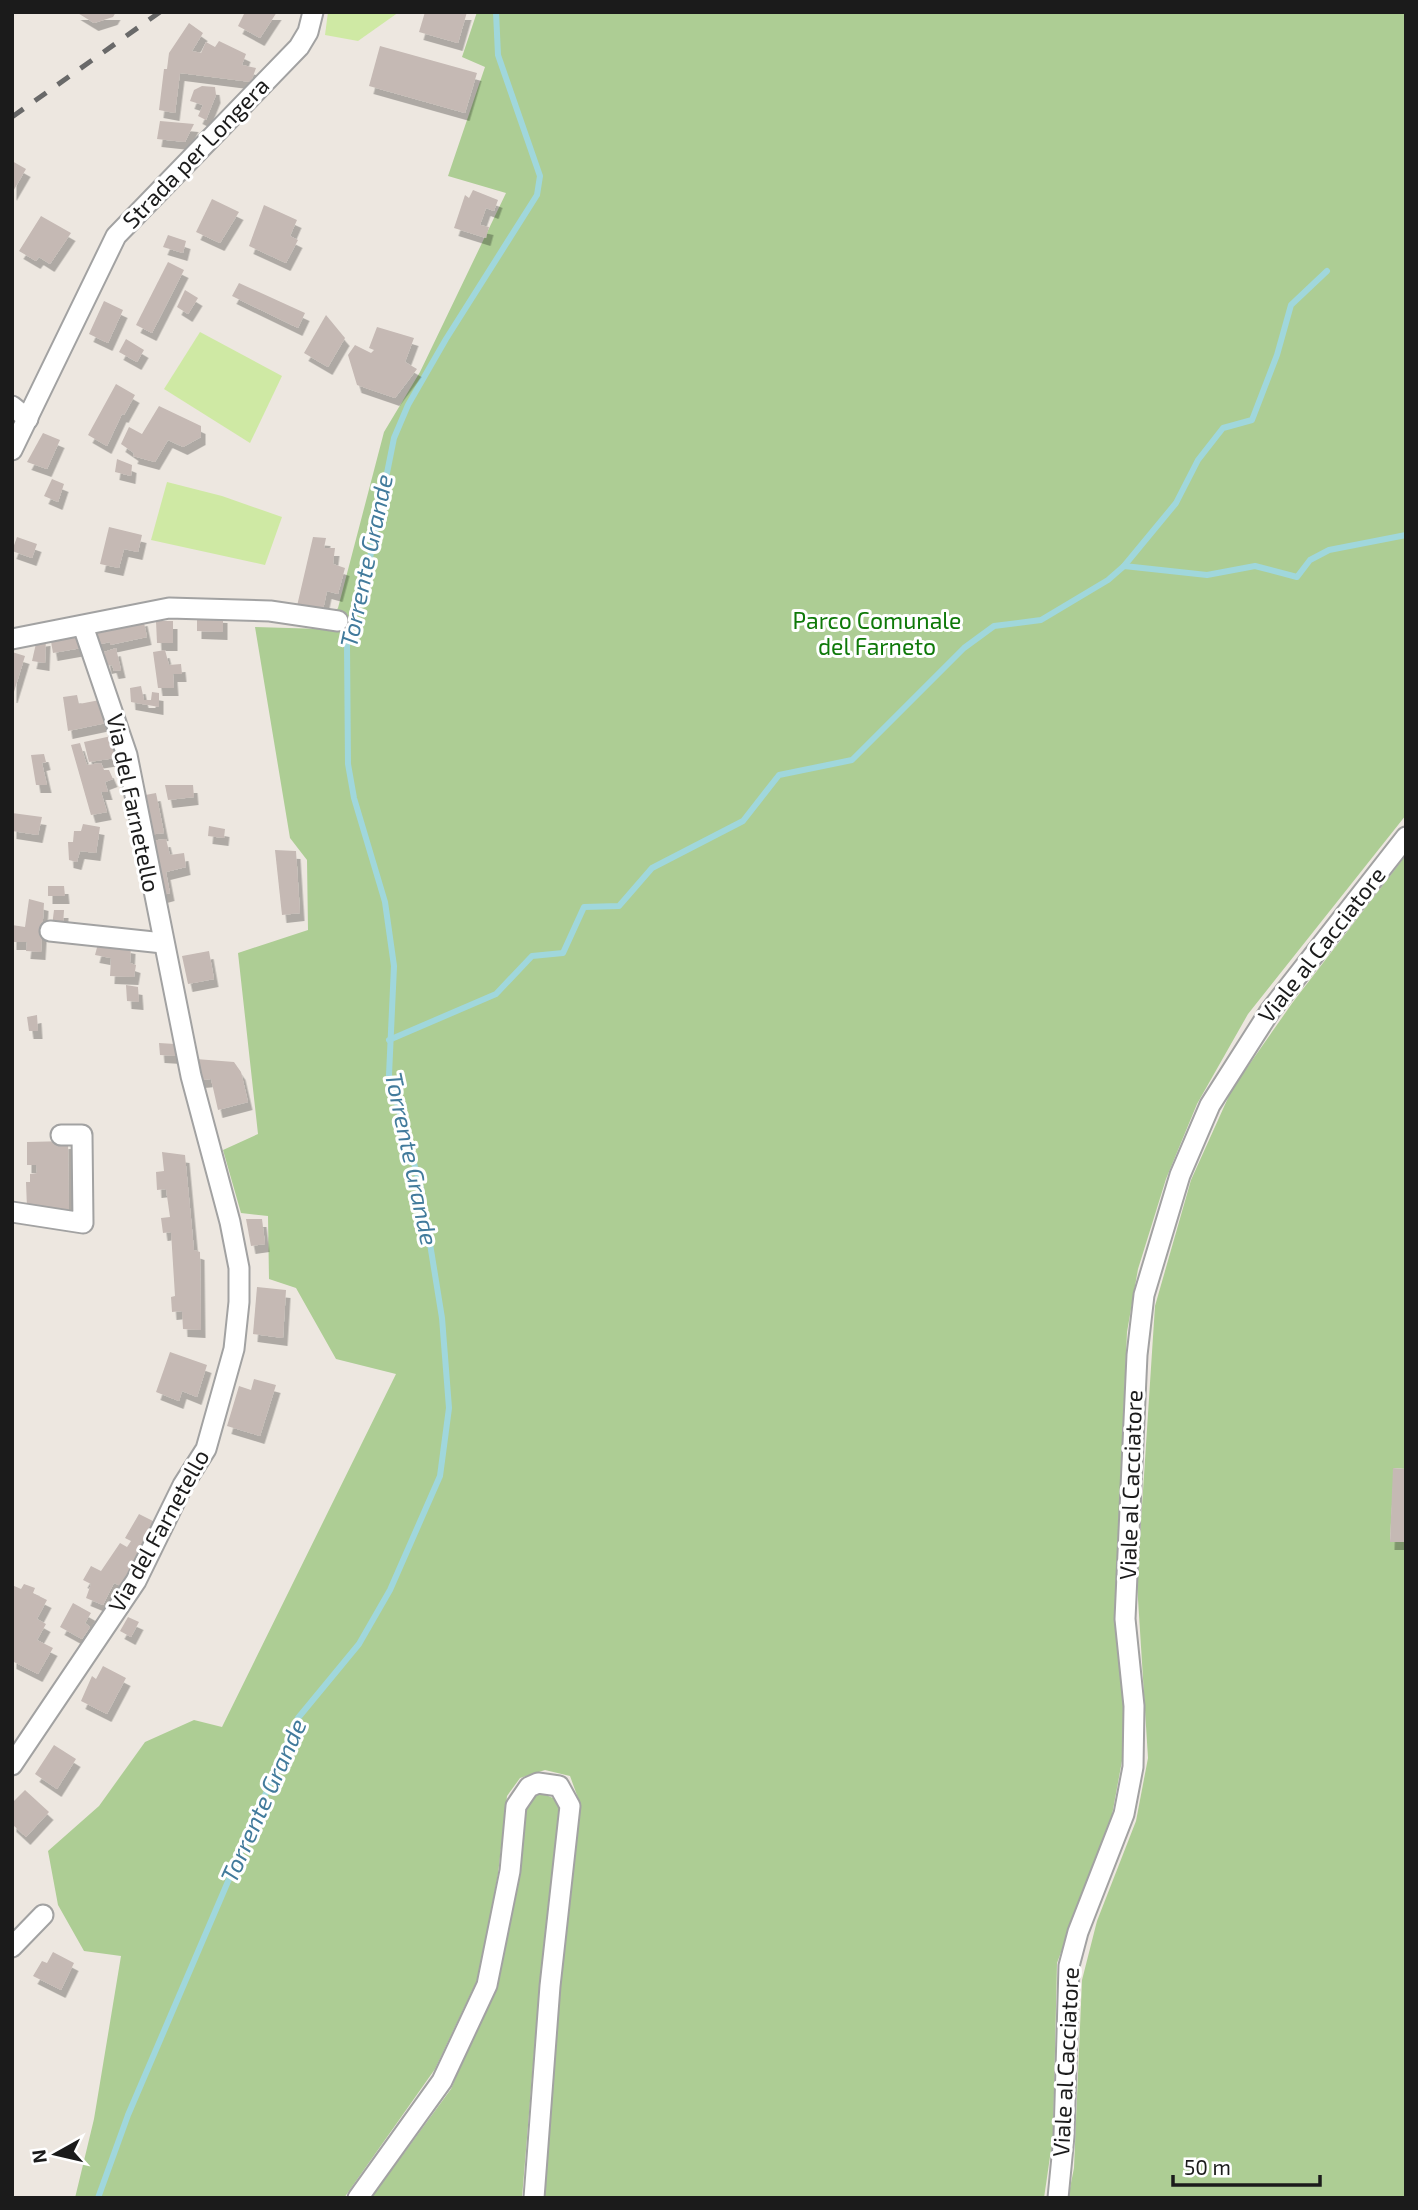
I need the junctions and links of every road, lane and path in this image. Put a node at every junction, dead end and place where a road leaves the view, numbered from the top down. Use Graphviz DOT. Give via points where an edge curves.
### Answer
graph roads {
  1 [pos="313,12"];
  2 [pos="12,406"];
  3 [pos="28,419"];
  4 [pos="12,450"];
  5 [pos="338,621"];
  6 [pos="83,626"];
  7 [pos="12,639"];
  8 [pos="1406,837"];
  9 [pos="50,931"];
  10 [pos="163,943"];
  11 [pos="61,1135"];
  12 [pos="12,1212"];
  13 [pos="12,1765"];
  14 [pos="43,1914"];
  15 [pos="12,1947"];
  16 [pos="358,2198"];
  17 [pos="534,2198"];
  18 [pos="1058,2198"];
  1 -- 3 [label="street, Strada per Longera" via="299,47 116,236"];
  2 -- 3 [label="street"];
  3 -- 4 [label="street, Strada per Longera"];
  5 -- 6 [label="street" via="270,611 169,608"];
  6 -- 7 [label="street"];
  6 -- 10 [label="street, Via del Farnetello" via="127,755"];
  8 -- 18 [label="street, Viale al Cacciatore" via="1270,1011 1210,1105 1180,1175 1144,1295 1138,1334 1125,1619 1134,1706 1133,1767 1125,1814 1069,1966"];
  9 -- 10 [label="street"];
  10 -- 13 [label="street, Via del Farnetello" via="239,1268 234,1349 206,1449 136,1580"];
  11 -- 12 [label="street" via="82,1135 83,1223"];
  14 -- 15 [label="street"];
  16 -- 17 [label="street" via="442,2081 487,1985 510,1871 516,1806 529,1787 538,1783 559,1786 570,1806"];
}
